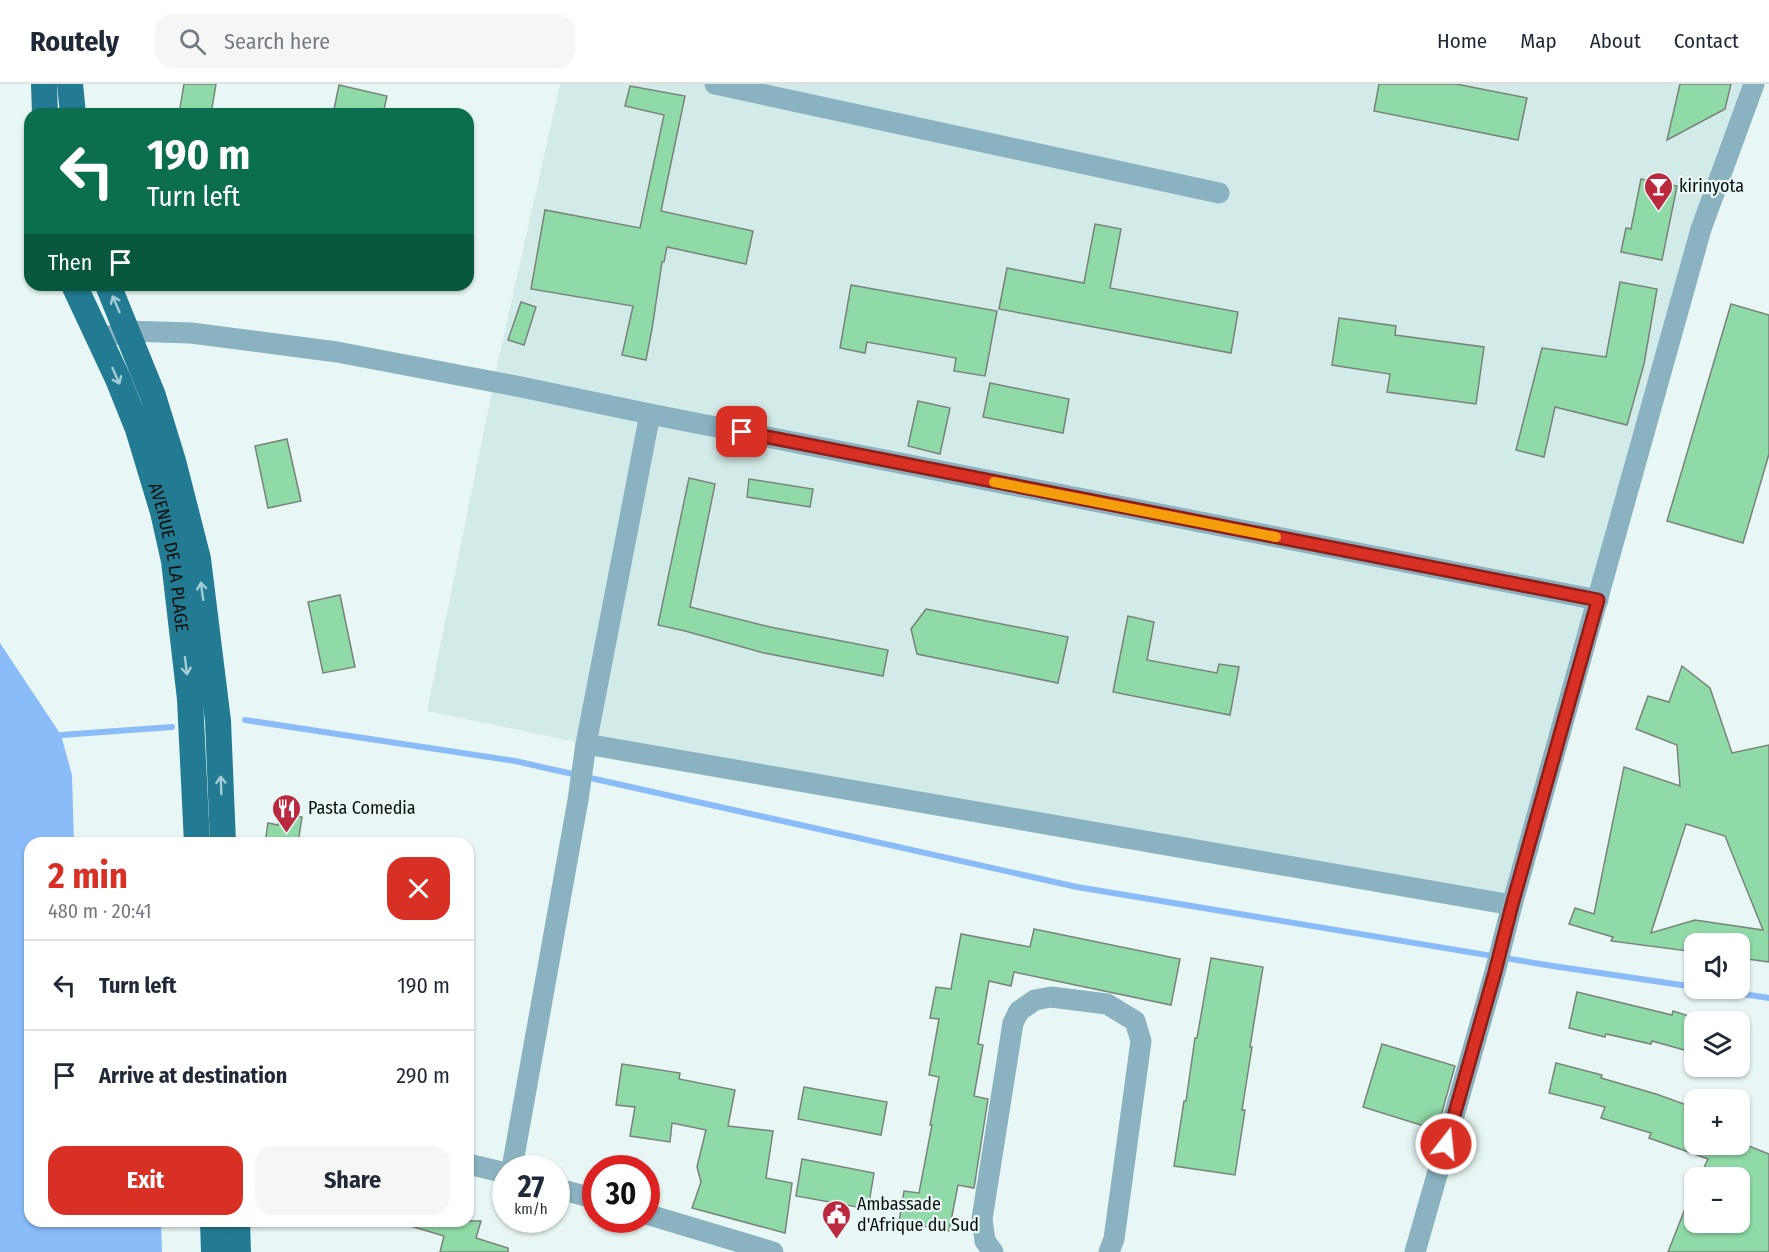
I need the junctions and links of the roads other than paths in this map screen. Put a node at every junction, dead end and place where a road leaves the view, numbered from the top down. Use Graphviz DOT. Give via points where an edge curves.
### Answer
graph roads {
  1 [pos="44,84"];
  2 [pos="716,84"];
  3 [pos="1754,84"];
  4 [pos="45,108"];
  5 [pos="1219,193"];
  6 [pos="77,291"];
  7 [pos="110,291"];
  8 [pos="127,331"];
  9 [pos="99,339"];
  10 [pos="650,414"];
  11 [pos="1598,600"];
  12 [pos="585,752"];
  13 [pos="197,837"];
  14 [pos="223,837"];
  15 [pos="1510,915"];
  16 [pos="514,1155"];
  17 [pos="474,1165"];
  18 [pos="492,1170"];
  19 [pos="660,1218"];
  20 [pos="213,1227"];
  21 [pos="237,1227"];
  22 [pos="214,1252"];
  23 [pos="238,1252"];
  24 [pos="773,1252"];
  25 [pos="993,1252"];
  26 [pos="1109,1252"];
  27 [pos="1414,1252"];
  1 -- 4 [label="main road"];
  2 -- 5 [label="street"];
  3 -- 11 [label="street" via="1701,229"];
  6 -- 9 [label="main road, AVENUE DE LA PLAGE"];
  8 -- 7 [label="main road, AVENUE DE LA PLAGE, one-way"];
  8 -- 9 [label="street"];
  8 -- 10 [label="street" via="191,333 337,352"];
  14 -- 8 [label="main road, AVENUE DE LA PLAGE, one-way" via="218,721 198,559 153,396"];
  9 -- 13 [label="main road, AVENUE DE LA PLAGE, one-way" via="138,429 174,561 189,699"];
  10 -- 11 [label="street"];
  10 -- 12 [label="street"];
  11 -- 15 [label="street"];
  12 -- 15 [label="street"];
  12 -- 16 [label="street"];
  15 -- 27 [label="street"];
  17 -- 18 [label="street"];
  19 -- 24 [label="street"];
  20 -- 22 [label="main road"];
  21 -- 23 [label="main road"];
  25 -- 26 [label="street" via="985,1242 982,1219 1013,1023 1019,1011 1035,1000 1051,997 1107,1004 1135,1022 1141,1041"];
}
